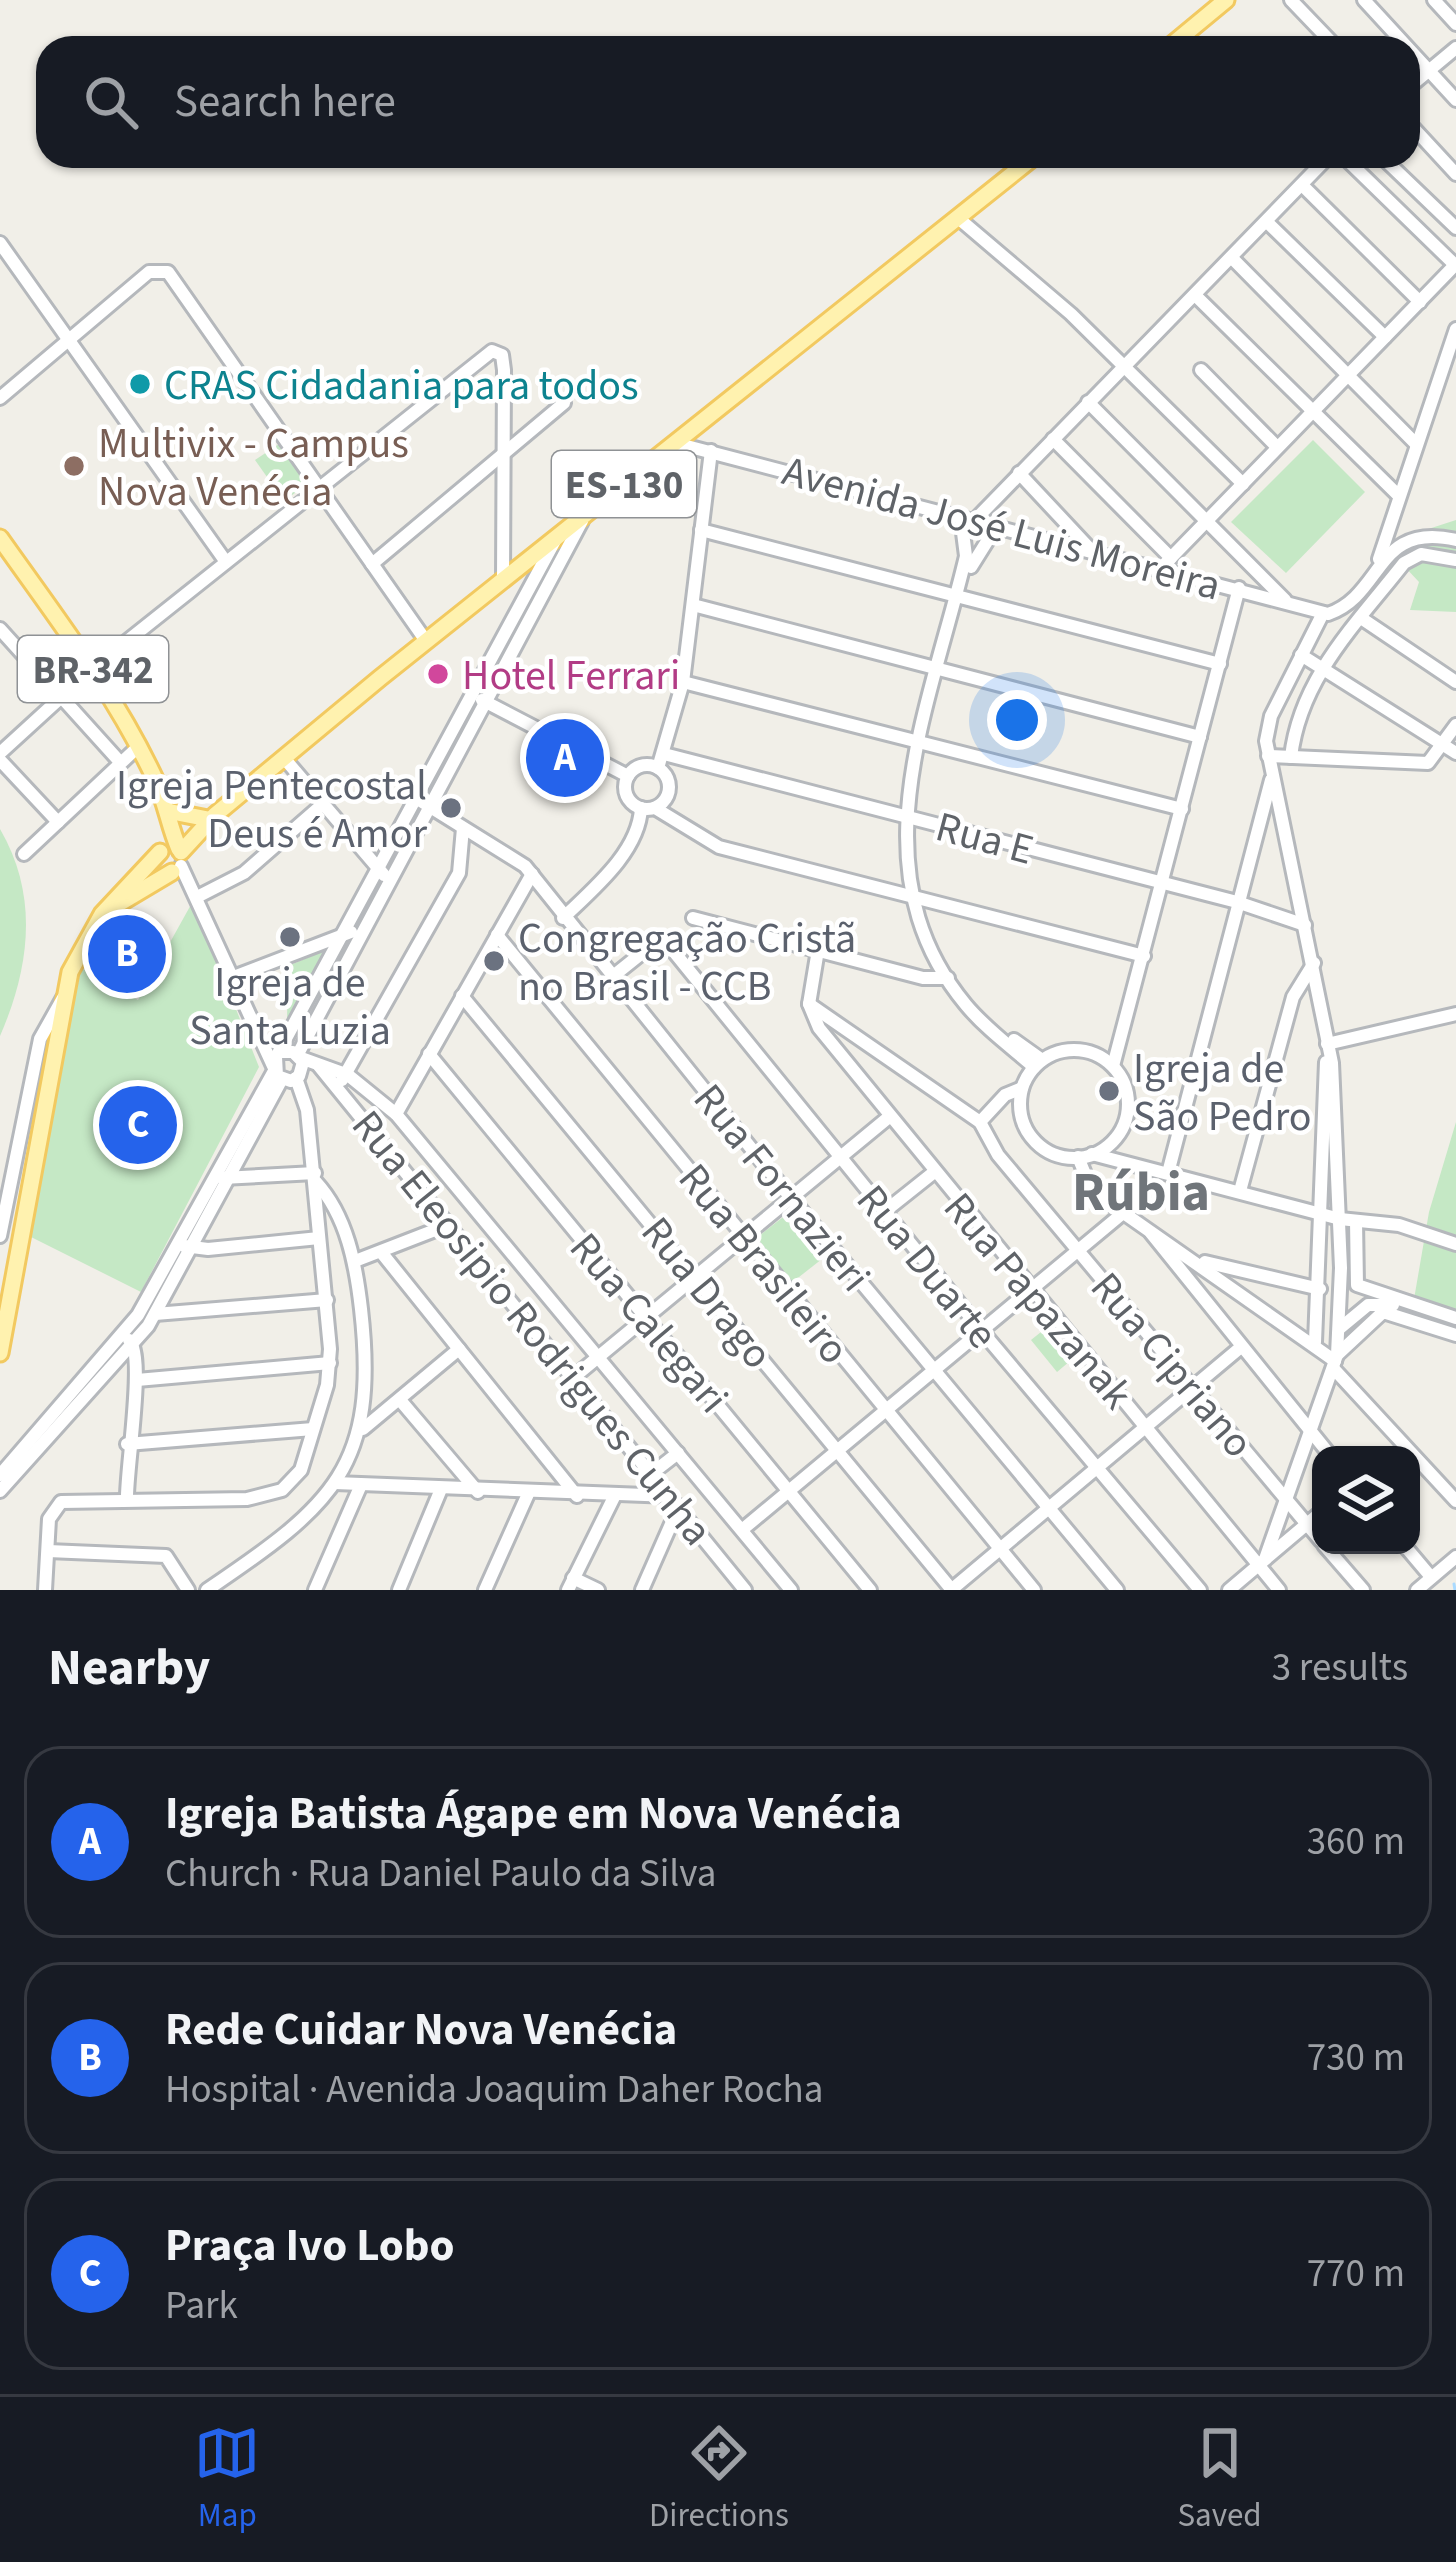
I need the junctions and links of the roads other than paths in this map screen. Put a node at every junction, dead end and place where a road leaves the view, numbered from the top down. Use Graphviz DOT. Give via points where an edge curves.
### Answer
graph roads {
  1 [pos="1226,0"];
  2 [pos="1291,0"];
  3 [pos="1364,0"];
  4 [pos="1433,0"];
  5 [pos="1456,24"];
  6 [pos="1182,36"];
  7 [pos="1326,36"];
  8 [pos="1397,36"];
  9 [pos="1456,48"];
  10 [pos="1420,61"];
  11 [pos="1429,71"];
  12 [pos="1420,78"];
  13 [pos="1456,100"];
  14 [pos="1420,135"];
  15 [pos="1020,168"];
  16 [pos="1318,168"];
  17 [pos="1355,168"];
  18 [pos="1393,168"];
  19 [pos="1456,173"];
  20 [pos="1302,185"];
  21 [pos="958,217"];
  22 [pos="1267,222"];
  23 [pos="1456,229"];
  24 [pos="0,243"];
  25 [pos="1232,258"];
  26 [pos="1456,265"];
  27 [pos="1196,296"];
  28 [pos="1420,302"];
  29 [pos="1456,329"];
  30 [pos="1385,337"];
  31 [pos="68,340"];
  32 [pos="1125,366"];
  33 [pos="1201,370"];
  34 [pos="1348,373"];
  35 [pos="0,398"];
  36 [pos="1088,402"];
  37 [pos="564,403"];
  38 [pos="1314,410"];
  39 [pos="1053,439"];
  40 [pos="675,443"];
  41 [pos="1416,444"];
  42 [pos="1277,447"];
  43 [pos="710,452"];
  44 [pos="505,455"];
  45 [pos="1018,473"];
  46 [pos="1243,484"];
  47 [pos="320,488"];
  48 [pos="1399,496"];
  49 [pos="585,515"];
  50 [pos="968,519"];
  51 [pos="1208,521"];
  52 [pos="996,526"];
  53 [pos="701,530"];
  54 [pos="557,537"];
  55 [pos="0,538"];
  56 [pos="1456,540"];
  57 [pos="1091,550"];
  58 [pos="1456,560"];
  59 [pos="226,562"];
  60 [pos="1166,563"];
  61 [pos="372,564"];
  62 [pos="1376,566"];
  63 [pos="503,580"];
  64 [pos="1239,589"];
  65 [pos="960,595"];
  66 [pos="1285,600"];
  67 [pos="693,605"];
  68 [pos="1325,613"];
  69 [pos="1361,618"];
  70 [pos="0,629"];
  71 [pos="426,641"];
  72 [pos="1301,655"];
  73 [pos="1220,664"];
  74 [pos="1322,666"];
  75 [pos="92,669"];
  76 [pos="942,670"];
  77 [pos="683,682"];
  78 [pos="1456,682"];
  79 [pos="59,697"];
  80 [pos="481,700"];
  81 [pos="1456,725"];
  82 [pos="1200,737"];
  83 [pos="923,743"];
  84 [pos="139,746"];
  85 [pos="1450,748"];
  86 [pos="664,754"];
  87 [pos="0,757"];
  88 [pos="1268,757"];
  89 [pos="1291,757"];
  90 [pos="284,758"];
  91 [pos="120,762"];
  92 [pos="658,768"];
  93 [pos="628,776"];
  94 [pos="1272,778"];
  95 [pos="322,804"];
  96 [pos="425,804"];
  97 [pos="648,808"];
  98 [pos="1182,809"];
  99 [pos="167,811"];
  100 [pos="211,817"];
  101 [pos="908,817"];
  102 [pos="58,822"];
  103 [pos="464,828"];
  104 [pos="23,854"];
  105 [pos="172,855"];
  106 [pos="532,874"];
  107 [pos="385,876"];
  108 [pos="1164,884"];
  109 [pos="195,889"];
  110 [pos="916,898"];
  111 [pos="1237,902"];
  112 [pos="563,917"];
  113 [pos="694,917"];
  114 [pos="1305,925"];
  115 [pos="354,933"];
  116 [pos="497,935"];
  117 [pos="818,950"];
  118 [pos="1144,956"];
  119 [pos="1314,963"];
  120 [pos="236,976"];
  121 [pos="612,977"];
  122 [pos="950,978"];
  123 [pos="462,996"];
  124 [pos="63,998"];
  125 [pos="808,1004"];
  126 [pos="1456,1014"];
  127 [pos="1327,1049"];
  128 [pos="429,1054"];
  129 [pos="1038,1063"];
  130 [pos="288,1065"];
  131 [pos="318,1066"];
  132 [pos="1112,1066"];
  133 [pos="348,1075"];
  134 [pos="336,1084"];
  135 [pos="1022,1088"];
  136 [pos="396,1114"];
  137 [pos="889,1117"];
  138 [pos="980,1122"];
  139 [pos="1106,1147"];
  140 [pos="1085,1155"];
  141 [pos="840,1157"];
  142 [pos="1169,1170"];
  143 [pos="7,1172"];
  144 [pos="933,1173"];
  145 [pos="315,1177"];
  146 [pos="221,1178"];
  147 [pos="1241,1188"];
  148 [pos="791,1198"];
  149 [pos="324,1203"];
  150 [pos="1322,1210"];
  151 [pos="884,1212"];
  152 [pos="1123,1213"];
  153 [pos="1346,1217"];
  154 [pos="448,1225"];
  155 [pos="1147,1227"];
  156 [pos="0,1236"];
  157 [pos="743,1236"];
  158 [pos="320,1238"];
  159 [pos="1456,1244"];
  160 [pos="185,1246"];
  161 [pos="1078,1249"];
  162 [pos="381,1252"];
  163 [pos="1194,1259"];
  164 [pos="355,1262"];
  165 [pos="695,1276"];
  166 [pos="1028,1289"];
  167 [pos="1320,1289"];
  168 [pos="1342,1297"];
  169 [pos="327,1300"];
  170 [pos="1376,1302"];
  171 [pos="155,1314"];
  172 [pos="646,1318"];
  173 [pos="1456,1318"];
  174 [pos="1344,1324"];
  175 [pos="980,1329"];
  176 [pos="1456,1332"];
  177 [pos="1358,1333"];
  178 [pos="128,1340"];
  179 [pos="1315,1342"];
  180 [pos="1241,1347"];
  181 [pos="459,1348"];
  182 [pos="0,1354"];
  183 [pos="596,1360"];
  184 [pos="1335,1361"];
  185 [pos="330,1363"];
  186 [pos="932,1370"];
  187 [pos="574,1377"];
  188 [pos="137,1380"];
  189 [pos="1193,1389"];
  190 [pos="400,1400"];
  191 [pos="884,1412"];
  192 [pos="1145,1427"];
  193 [pos="313,1429"];
  194 [pos="362,1430"];
  195 [pos="1312,1434"];
  196 [pos="127,1444"];
  197 [pos="1405,1444"];
  198 [pos="1322,1446"];
  199 [pos="1403,1446"];
  200 [pos="837,1451"];
  201 [pos="678,1453"];
  202 [pos="1098,1468"];
  203 [pos="651,1474"];
  204 [pos="0,1475"];
  205 [pos="335,1483"];
  206 [pos="360,1487"];
  207 [pos="441,1489"];
  208 [pos="0,1491"];
  209 [pos="789,1491"];
  210 [pos="478,1492"];
  211 [pos="528,1494"];
  212 [pos="577,1496"];
  213 [pos="614,1497"];
  214 [pos="127,1499"];
  215 [pos="675,1501"];
  216 [pos="1456,1501"];
  217 [pos="1288,1502"];
  218 [pos="1049,1508"];
  219 [pos="1312,1520"];
  220 [pos="1306,1524"];
  221 [pos="742,1528"];
  222 [pos="1312,1531"];
  223 [pos="1000,1548"];
  224 [pos="47,1551"];
  225 [pos="1332,1554"];
  226 [pos="1412,1554"];
  227 [pos="1456,1557"];
  228 [pos="1262,1562"];
  229 [pos="1431,1577"];
  230 [pos="222,1584"];
  231 [pos="571,1584"];
  232 [pos="45,1590"];
  233 [pos="188,1590"];
  234 [pos="207,1590"];
  235 [pos="315,1590"];
  236 [pos="399,1590"];
  237 [pos="485,1590"];
  238 [pos="598,1590"];
  239 [pos="642,1590"];
  240 [pos="745,1590"];
  241 [pos="791,1590"];
  242 [pos="870,1590"];
  243 [pos="952,1590"];
  244 [pos="1034,1590"];
  245 [pos="1118,1590"];
  246 [pos="1200,1590"];
  247 [pos="1229,1590"];
  248 [pos="1279,1590"];
  249 [pos="1363,1590"];
  250 [pos="1417,1590"];
  1 -- 6 [label="main road"];
  2 -- 7 [label="street"];
  3 -- 8 [label="street"];
  4 -- 5 [label="street"];
  9 -- 11 [label="street"];
  10 -- 11 [label="street"];
  11 -- 12 [label="street"];
  11 -- 13 [label="street"];
  14 -- 19 [label="street"];
  15 -- 21 [label="main road, ES-130"];
  16 -- 20 [label="street"];
  17 -- 26 [label="street"];
  18 -- 23 [label="street"];
  20 -- 22 [label="street"];
  20 -- 28 [label="street"];
  21 -- 32 [label="street"];
  21 -- 40 [label="main road, ES-130"];
  22 -- 25 [label="street"];
  22 -- 30 [label="street"];
  24 -- 31 [label="street"];
  25 -- 27 [label="street"];
  25 -- 34 [label="street"];
  26 -- 28 [label="street"];
  27 -- 32 [label="street"];
  27 -- 38 [label="street"];
  28 -- 30 [label="street"];
  29 -- 41 [label="street"];
  30 -- 34 [label="street"];
  31 -- 35 [label="street"];
  31 -- 47 [label="street" via="149,272 165,271"];
  31 -- 59 [label="street"];
  32 -- 36 [label="street"];
  32 -- 46 [label="street"];
  33 -- 42 [label="street"];
  34 -- 38 [label="street"];
  34 -- 41 [label="street"];
  36 -- 39 [label="street"];
  36 -- 51 [label="street"];
  37 -- 44 [label="street"];
  38 -- 42 [label="street"];
  38 -- 48 [label="street"];
  39 -- 45 [label="street"];
  39 -- 60 [label="street"];
  40 -- 43 [label="street, Avenida José Luis Moreira"];
  40 -- 49 [label="main road, ES-130"];
  41 -- 48 [label="street"];
  42 -- 46 [label="street"];
  43 -- 50 [label="street, Avenida José Luis Moreira"];
  43 -- 53 [label="street"];
  44 -- 47 [label="street" via="502,355 492,351"];
  44 -- 61 [label="street"];
  44 -- 63 [label="street"];
  45 -- 50 [label="street"];
  45 -- 57 [label="street"];
  46 -- 51 [label="street"];
  47 -- 59 [label="street"];
  47 -- 61 [label="street"];
  48 -- 62 [label="street"];
  49 -- 54 [label="main road, ES-130"];
  49 -- 80 [label="street"];
  50 -- 52 [label="street, Avenida José Luis Moreira"];
  50 -- 65 [label="street"];
  51 -- 60 [label="street"];
  51 -- 66 [label="street"];
  52 -- 57 [label="street, Avenida José Luis Moreira"];
  52 -- 65 [label="street"];
  53 -- 65 [label="street"];
  53 -- 67 [label="street"];
  54 -- 63 [label="main road, ES-130"];
  54 -- 80 [label="street"];
  55 -- 75 [label="main road, BR-342"];
  56 -- 62 [label="street" via="1420,537"];
  57 -- 60 [label="street, Avenida José Luis Moreira"];
  58 -- 69 [label="street" via="1412,557"];
  59 -- 75 [label="street"];
  60 -- 64 [label="street, Avenida José Luis Moreira"];
  61 -- 71 [label="street"];
  62 -- 68 [label="street" via="1351,601"];
  63 -- 71 [label="main road, ES-130"];
  64 -- 66 [label="street, Avenida José Luis Moreira"];
  64 -- 73 [label="street"];
  65 -- 73 [label="street"];
  65 -- 76 [label="street"];
  66 -- 68 [label="street, Avenida José Luis Moreira"];
  67 -- 76 [label="street"];
  67 -- 77 [label="street"];
  68 -- 72 [label="street"];
  69 -- 74 [label="street"];
  69 -- 78 [label="street"];
  70 -- 79 [label="street"];
  71 -- 90 [label="main road, ES-130"];
  72 -- 74 [label="street"];
  72 -- 88 [label="street" via="1270,716"];
  73 -- 82 [label="street"];
  74 -- 85 [label="street"];
  74 -- 89 [label="street"];
  75 -- 79 [label="street"];
  75 -- 84 [label="main road, BR-342"];
  76 -- 82 [label="street"];
  76 -- 83 [label="street"];
  77 -- 83 [label="street"];
  77 -- 86 [label="street"];
  79 -- 87 [label="street"];
  79 -- 91 [label="street"];
  80 -- 93 [label="street"];
  80 -- 96 [label="street"];
  81 -- 85 [label="street"];
  82 -- 98 [label="street"];
  83 -- 98 [label="street"];
  83 -- 101 [label="street"];
  84 -- 91 [label="street"];
  84 -- 99 [label="main road, BR-342"];
  85 -- 89 [label="street" via="1418,764"];
  86 -- 92 [label="street"];
  86 -- 101 [label="street, Rua E"];
  87 -- 102 [label="street"];
  88 -- 89 [label="street"];
  88 -- 94 [label="street"];
  90 -- 95 [label="street"];
  90 -- 100 [label="main road, ES-130"];
  91 -- 102 [label="street"];
  92 -- 93 [label="street"];
  92 -- 97 [label="street" via="669,792"];
  93 -- 97 [label="street" via="626,792"];
  94 -- 111 [label="street"];
  94 -- 114 [label="street"];
  95 -- 107 [label="street"];
  95 -- 109 [label="street" via="244,874"];
  96 -- 103 [label="street, Rua Fornazieri"];
  96 -- 107 [label="street"];
  97 -- 110 [label="street" via="719,848"];
  97 -- 112 [label="street" via="607,875"];
  98 -- 108 [label="street"];
  99 -- 100 [label="main road"];
  99 -- 105 [label="main road"];
  100 -- 105 [label="main road, ES-130"];
  101 -- 108 [label="street, Rua E"];
  101 -- 110 [label="street"];
  102 -- 104 [label="street"];
  103 -- 106 [label="street, Rua Fornazieri"];
  103 -- 133 [label="street" via="459,873"];
  105 -- 109 [label="street"];
  105 -- 124 [label="main road" via="102,914"];
  106 -- 112 [label="street, Rua Fornazieri"];
  106 -- 116 [label="street"];
  107 -- 115 [label="street"];
  108 -- 111 [label="street, Rua E"];
  108 -- 118 [label="street"];
  109 -- 120 [label="street"];
  110 -- 118 [label="street"];
  110 -- 122 [label="street"];
  111 -- 114 [label="street, Rua E"];
  111 -- 142 [label="street"];
  112 -- 121 [label="street, Rua Fornazieri"];
  113 -- 117 [label="street"];
  114 -- 119 [label="street"];
  115 -- 120 [label="street"];
  115 -- 130 [label="street"];
  116 -- 123 [label="street"];
  116 -- 157 [label="street, Rua Brasileiro"];
  117 -- 122 [label="street"];
  117 -- 125 [label="street"];
  118 -- 132 [label="street"];
  119 -- 127 [label="street"];
  119 -- 147 [label="street" via="1293,997"];
  120 -- 130 [label="street" via="263,1039"];
  121 -- 141 [label="street, Rua Duarte" via="662,937"];
  121 -- 148 [label="street, Rua Fornazieri"];
  122 -- 129 [label="street" via="984,1025"];
  123 -- 128 [label="street"];
  123 -- 165 [label="street, Rua Drago"];
  124 -- 143 [label="street" via="40,1039"];
  124 -- 182 [label="main road"];
  125 -- 137 [label="street, Rua Papazanak"];
  125 -- 138 [label="street, Rua Cipriano"];
  126 -- 127 [label="street"];
  127 -- 150 [label="street"];
  127 -- 153 [label="street"];
  128 -- 136 [label="street"];
  128 -- 172 [label="street, Rua Calegari"];
  129 -- 132 [label="street" via="1085,1051"];
  129 -- 135 [label="street"];
  130 -- 131 [label="street"];
  130 -- 145 [label="street" via="307,1110"];
  130 -- 146 [label="street"];
  131 -- 133 [label="street"];
  131 -- 134 [label="street, Rua Eleosipio Rodrigues Cunha"];
  132 -- 139 [label="street" via="1128,1107"];
  133 -- 134 [label="street"];
  133 -- 136 [label="street"];
  134 -- 154 [label="street, Rua Eleosipio Rodrigues Cunha"];
  135 -- 138 [label="street"];
  135 -- 140 [label="street" via="1028,1133 1051,1152"];
  136 -- 183 [label="street"];
  137 -- 141 [label="street"];
  137 -- 144 [label="street, Rua Papazanak"];
  138 -- 161 [label="street, Rua Cipriano"];
  139 -- 140 [label="street"];
  139 -- 142 [label="street"];
  140 -- 142 [label="street"];
  140 -- 152 [label="street" via="1090,1186"];
  141 -- 148 [label="street"];
  141 -- 151 [label="street, Rua Duarte"];
  142 -- 147 [label="street"];
  143 -- 156 [label="street"];
  144 -- 151 [label="street"];
  144 -- 166 [label="street, Rua Papazanak"];
  145 -- 146 [label="street"];
  145 -- 149 [label="street"];
  146 -- 160 [label="street"];
  147 -- 150 [label="street"];
  148 -- 157 [label="street"];
  148 -- 186 [label="street, Rua Fornazieri"];
  149 -- 158 [label="street"];
  149 -- 164 [label="street"];
  150 -- 153 [label="street"];
  150 -- 167 [label="street"];
  151 -- 175 [label="street, Rua Duarte"];
  152 -- 155 [label="street"];
  152 -- 161 [label="street"];
  153 -- 159 [label="street"];
  153 -- 168 [label="street"];
  153 -- 173 [label="street" via="1357,1286"];
  154 -- 162 [label="street"];
  154 -- 187 [label="street, Rua Eleosipio Rodrigues Cunha"];
  155 -- 163 [label="street"];
  155 -- 180 [label="street"];
  157 -- 165 [label="street"];
  157 -- 191 [label="street, Rua Brasileiro"];
  158 -- 160 [label="street"];
  158 -- 169 [label="street"];
  160 -- 171 [label="street"];
  160 -- 178 [label="street"];
  161 -- 166 [label="street"];
  161 -- 189 [label="street, Rua Cipriano"];
  162 -- 164 [label="street"];
  162 -- 181 [label="street"];
  163 -- 167 [label="street"];
  163 -- 179 [label="street"];
  164 -- 194 [label="street" via="366,1372"];
  165 -- 172 [label="street"];
  165 -- 200 [label="street, Rua Drago"];
  166 -- 175 [label="street"];
  166 -- 192 [label="street, Rua Papazanak"];
  167 -- 179 [label="street"];
  168 -- 170 [label="street"];
  168 -- 174 [label="street"];
  169 -- 171 [label="street"];
  169 -- 185 [label="street"];
  170 -- 174 [label="street"];
  170 -- 176 [label="street"];
  171 -- 178 [label="street"];
  172 -- 183 [label="street"];
  172 -- 209 [label="street, Rua Calegari"];
  174 -- 177 [label="street"];
  174 -- 184 [label="street"];
  175 -- 186 [label="street"];
  175 -- 202 [label="street, Rua Duarte"];
  176 -- 177 [label="street" via="1383,1312"];
  177 -- 184 [label="street"];
  178 -- 188 [label="street"];
  178 -- 204 [label="street"];
  178 -- 208 [label="street"];
  179 -- 184 [label="street"];
  180 -- 189 [label="street"];
  180 -- 195 [label="street"];
  181 -- 190 [label="street"];
  181 -- 212 [label="street"];
  183 -- 187 [label="street"];
  183 -- 201 [label="street"];
  184 -- 195 [label="street"];
  184 -- 197 [label="street"];
  185 -- 188 [label="street"];
  185 -- 193 [label="street"];
  186 -- 191 [label="street"];
  186 -- 218 [label="street, Rua Fornazieri"];
  187 -- 203 [label="street, Rua Eleosipio Rodrigues Cunha"];
  188 -- 196 [label="street"];
  189 -- 192 [label="street"];
  189 -- 217 [label="street, Rua Cipriano"];
  190 -- 194 [label="street"];
  190 -- 210 [label="street"];
  191 -- 200 [label="street"];
  191 -- 223 [label="street, Rua Brasileiro"];
  192 -- 202 [label="street"];
  192 -- 228 [label="street, Rua Papazanak"];
  193 -- 196 [label="street"];
  193 -- 214 [label="street" via="290,1485 247,1499"];
  194 -- 205 [label="street"];
  195 -- 198 [label="street"];
  195 -- 217 [label="street"];
  196 -- 214 [label="street"];
  197 -- 199 [label="street"];
  197 -- 216 [label="street"];
  200 -- 209 [label="street"];
  200 -- 243 [label="street, Rua Drago"];
  201 -- 203 [label="street"];
  201 -- 221 [label="street"];
  202 -- 218 [label="street"];
  202 -- 246 [label="street, Rua Duarte"];
  203 -- 215 [label="street, Rua Eleosipio Rodrigues Cunha"];
  205 -- 206 [label="street"];
  205 -- 230 [label="street"];
  206 -- 207 [label="street"];
  206 -- 235 [label="street"];
  207 -- 210 [label="street"];
  207 -- 236 [label="street"];
  209 -- 221 [label="street"];
  209 -- 242 [label="street, Rua Calegari"];
  210 -- 211 [label="street"];
  211 -- 212 [label="street"];
  211 -- 237 [label="street"];
  212 -- 213 [label="street"];
  213 -- 215 [label="street"];
  213 -- 231 [label="street"];
  214 -- 224 [label="street" via="57,1504"];
  215 -- 239 [label="street"];
  215 -- 240 [label="street, Rua Eleosipio Rodrigues Cunha"];
  217 -- 220 [label="street, Rua Cipriano"];
  217 -- 228 [label="street"];
  218 -- 223 [label="street"];
  218 -- 245 [label="street, Rua Fornazieri"];
  219 -- 220 [label="street"];
  220 -- 222 [label="street, Rua Cipriano"];
  220 -- 228 [label="street"];
  221 -- 241 [label="street"];
  223 -- 243 [label="street"];
  223 -- 244 [label="street, Rua Brasileiro"];
  224 -- 232 [label="street"];
  224 -- 233 [label="street" via="166,1556"];
  225 -- 249 [label="street, Rua Cipriano"];
  226 -- 229 [label="street"];
  227 -- 229 [label="street"];
  228 -- 247 [label="street"];
  228 -- 248 [label="street, Rua Papazanak"];
  229 -- 250 [label="street"];
  230 -- 234 [label="street"];
  231 -- 238 [label="street"];
}
